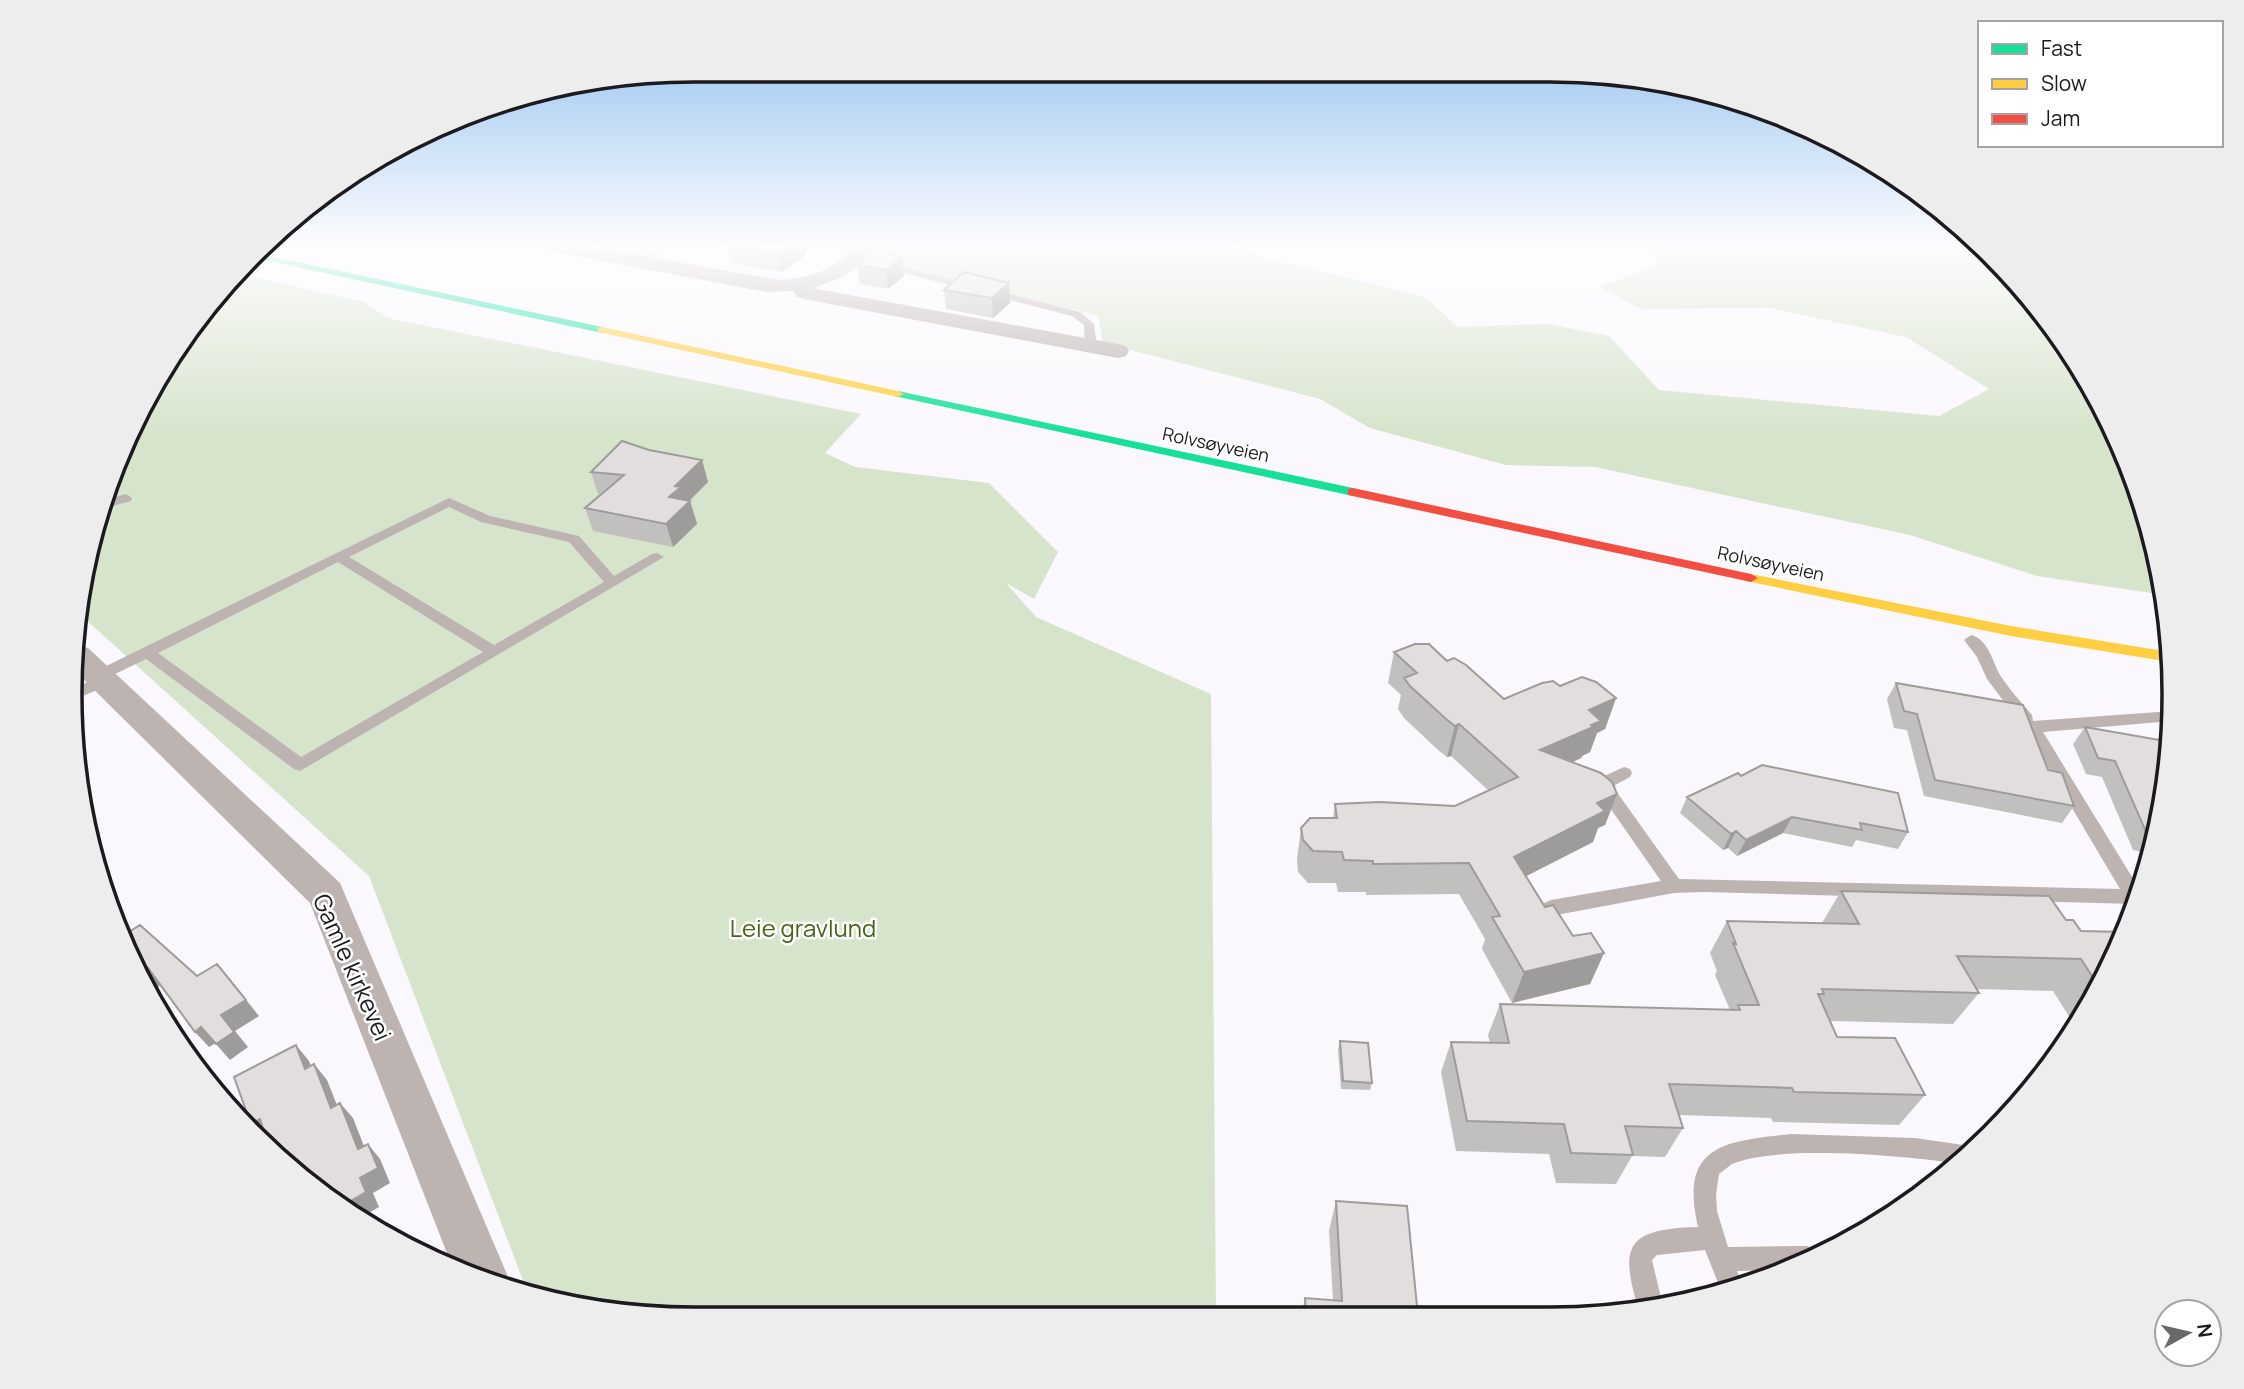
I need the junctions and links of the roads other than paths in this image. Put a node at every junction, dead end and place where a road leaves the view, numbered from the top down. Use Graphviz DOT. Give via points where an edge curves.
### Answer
graph roads {
  1 [pos="493,307"];
  2 [pos="550,307"];
  3 [pos="878,307"];
  4 [pos="1051,307"];
  5 [pos="1089,346"];
  6 [pos="1118,351"];
  7 [pos="126,498"];
  8 [pos="114,501"];
  9 [pos="1558,520"];
  10 [pos="339,557"];
  11 [pos="657,557"];
  12 [pos="612,583"];
  13 [pos="1971,640"];
  14 [pos="146,652"];
  15 [pos="494,652"];
  16 [pos="2160,655"];
  17 [pos="88,677"];
  18 [pos="2161,717"];
  19 [pos="2032,727"];
  20 [pos="1624,773"];
  21 [pos="1674,886"];
  22 [pos="2130,887"];
  23 [pos="2127,896"];
  24 [pos="1551,908"];
  25 [pos="1955,1153"];
  26 [pos="1718,1249"];
  27 [pos="1792,1256"];
  28 [pos="478,1267"];
  29 [pos="1729,1279"];
  30 [pos="1648,1299"];
  1 -- 16 [label="main road, Rolvsøyveien" via="1852,600"];
  2 -- 9 [label="main road, Rolvsøyveien"];
  3 -- 5 [label="street"];
  4 -- 5 [label="lane" via="1076,314 1089,324"];
  5 -- 6 [label="street"];
  7 -- 8 [label="lane"];
  10 -- 12 [label="lane" via="449,502 486,519 574,539"];
  10 -- 14 [label="lane"];
  10 -- 15 [label="lane"];
  11 -- 12 [label="lane"];
  12 -- 15 [label="lane"];
  13 -- 19 [label="lane"];
  14 -- 15 [label="lane" via="300,765"];
  14 -- 17 [label="lane"];
  17 -- 28 [label="street, Gamle kirkevei" via="326,894"];
  18 -- 19 [label="lane"];
  19 -- 22 [label="lane"];
  20 -- 21 [label="lane" via="1606,782 1608,792"];
  21 -- 23 [label="lane"];
  21 -- 24 [label="lane"];
  25 -- 26 [label="lane" via="1884,1145 1769,1145 1723,1154 1712,1164 1703,1198"];
  26 -- 27 [label="lane"];
  26 -- 29 [label="lane"];
  26 -- 30 [label="lane" via="1679,1238 1650,1244 1640,1256"];
}
